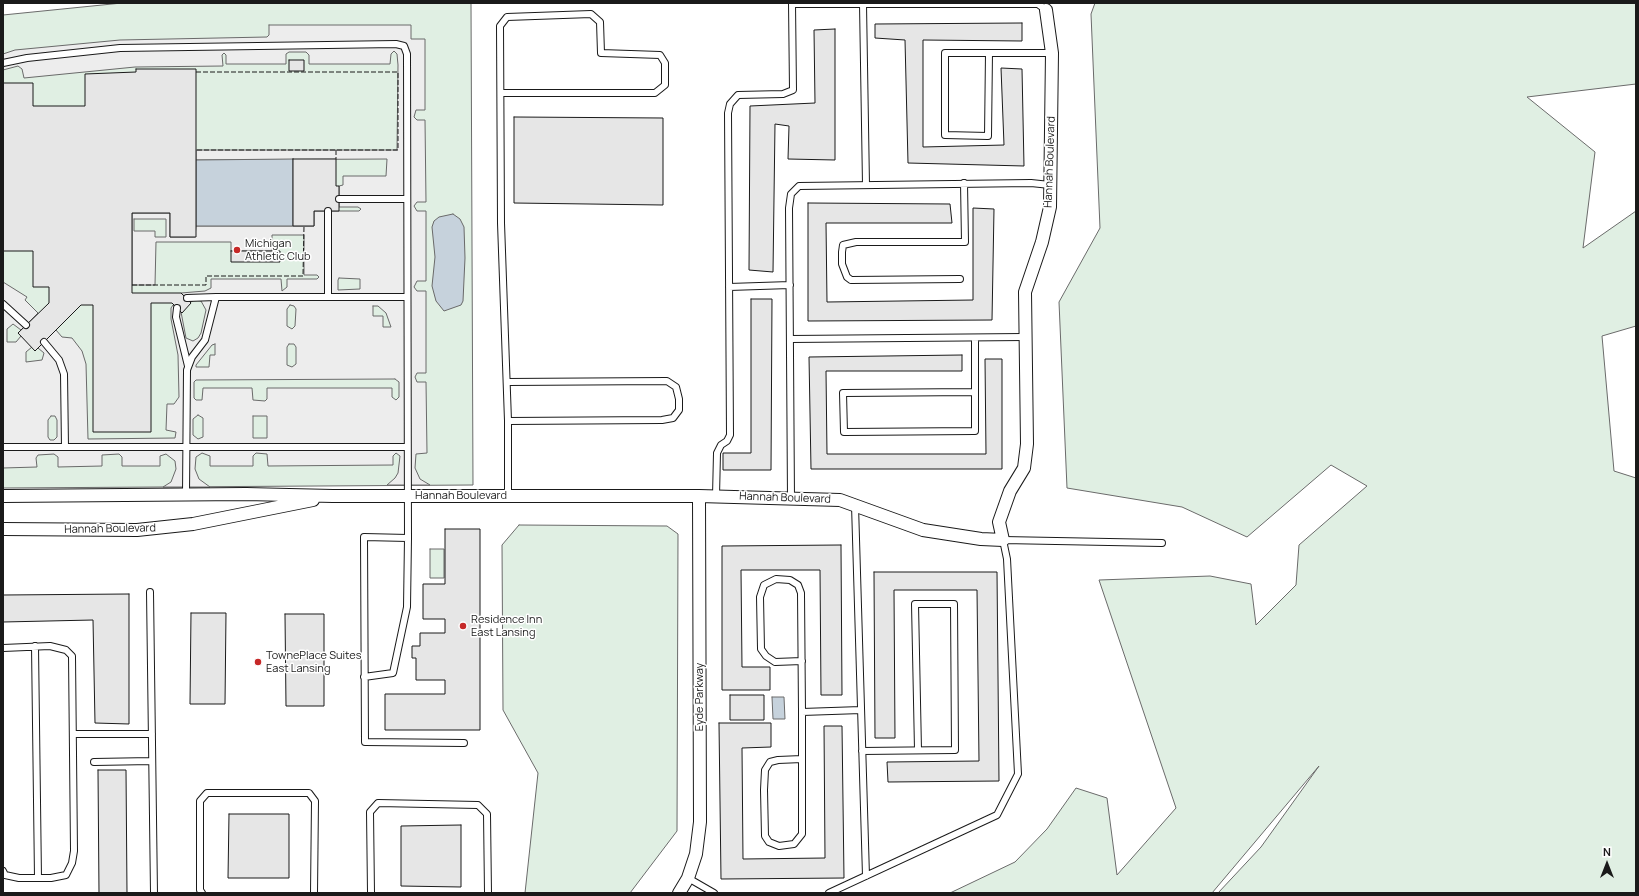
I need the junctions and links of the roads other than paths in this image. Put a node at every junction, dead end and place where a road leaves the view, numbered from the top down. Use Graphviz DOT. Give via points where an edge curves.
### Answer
graph roads {
  1 [pos="792,4"];
  2 [pos="864,4"];
  3 [pos="1046,10"];
  4 [pos="989,53"];
  5 [pos="1052,53"];
  6 [pos="3,63"];
  7 [pos="501,93"];
  8 [pos="964,184"];
  9 [pos="866,185"];
  10 [pos="1050,185"];
  11 [pos="339,199"];
  12 [pos="407,199"];
  13 [pos="328,211"];
  14 [pos="960,279"];
  15 [pos="790,285"];
  16 [pos="729,287"];
  17 [pos="216,297"];
  18 [pos="328,297"];
  19 [pos="407,297"];
  20 [pos="187,298"];
  21 [pos="3,304"];
  22 [pos="177,308"];
  23 [pos="26,325"];
  24 [pos="1024,337"];
  25 [pos="975,338"];
  26 [pos="790,339"];
  27 [pos="44,342"];
  28 [pos="188,366"];
  29 [pos="507,382"];
  30 [pos="975,392"];
  31 [pos="508,421"];
  32 [pos="3,447"];
  33 [pos="65,447"];
  34 [pos="186,447"];
  35 [pos="407,447"];
  36 [pos="186,494"];
  37 [pos="3,496"];
  38 [pos="333,496"];
  39 [pos="407,496"];
  40 [pos="508,496"];
  41 [pos="699,496"];
  42 [pos="716,496"];
  43 [pos="791,498"];
  44 [pos="855,505"];
  45 [pos="3,529"];
  46 [pos="408,538"];
  47 [pos="1003,540"];
  48 [pos="1162,542"];
  49 [pos="150,592"];
  50 [pos="35,646"];
  51 [pos="3,648"];
  52 [pos="802,661"];
  53 [pos="364,677"];
  54 [pos="861,710"];
  55 [pos="802,712"];
  56 [pos="74,734"];
  57 [pos="152,734"];
  58 [pos="464,743"];
  59 [pos="918,750"];
  60 [pos="862,751"];
  61 [pos="802,759"];
  62 [pos="152,761"];
  63 [pos="94,762"];
  64 [pos="3,872"];
  65 [pos="866,876"];
  66 [pos="38,878"];
  67 [pos="688,878"];
  68 [pos="154,893"];
  69 [pos="202,893"];
  70 [pos="314,893"];
  71 [pos="371,893"];
  72 [pos="488,893"];
  73 [pos="679,893"];
  74 [pos="714,893"];
  75 [pos="829,893"];
  1 -- 2 [label="lane"];
  1 -- 16 [label="lane" via="793,90 783,94 738,95 730,104"];
  2 -- 3 [label="lane" via="1038,4"];
  2 -- 9 [label="lane"];
  3 -- 5 [label="street, Hannah Boulevard"];
  4 -- 4 [label="lane" via="988,136 944,135 945,53"];
  4 -- 5 [label="lane"];
  5 -- 10 [label="street, Hannah Boulevard"];
  6 -- 12 [label="lane" via="26,58 120,48 400,44 407,54"];
  7 -- 7 [label="lane" via="500,26 507,16 591,14 600,22 601,54 660,54 665,63 665,85 655,93"];
  7 -- 29 [label="lane" via="501,223"];
  8 -- 9 [label="lane"];
  8 -- 10 [label="lane"];
  8 -- 14 [label="lane" via="965,242 856,242 843,245 842,252 842,264 847,277 851,280"];
  9 -- 15 [label="lane" via="799,186 791,194"];
  10 -- 24 [label="street, Hannah Boulevard" via="1050,207 1042,242 1025,292"];
  11 -- 12 [label="lane"];
  12 -- 19 [label="lane"];
  13 -- 18 [label="lane"];
  15 -- 16 [label="lane"];
  15 -- 26 [label="lane"];
  16 -- 42 [label="lane" via="730,435 717,453"];
  17 -- 18 [label="lane"];
  17 -- 20 [label="lane"];
  17 -- 28 [label="lane" via="205,340"];
  18 -- 19 [label="lane"];
  19 -- 35 [label="lane"];
  21 -- 23 [label="lane"];
  22 -- 28 [label="lane" via="176,318"];
  24 -- 25 [label="lane"];
  24 -- 47 [label="street, Hannah Boulevard" via="1027,444 1024,468 1010,491 999,522"];
  25 -- 26 [label="lane"];
  25 -- 30 [label="lane"];
  26 -- 43 [label="lane"];
  27 -- 33 [label="lane" via="59,360 64,374"];
  28 -- 34 [label="lane"];
  29 -- 31 [label="lane"];
  29 -- 31 [label="lane" via="667,381 676,387 680,398 680,410 673,418 662,420"];
  30 -- 30 [label="lane" via="843,393 844,432 975,431"];
  31 -- 40 [label="lane"];
  32 -- 33 [label="lane"];
  33 -- 34 [label="lane"];
  34 -- 35 [label="lane"];
  34 -- 36 [label="lane"];
  35 -- 39 [label="lane"];
  36 -- 37 [label="street, Hannah Boulevard"];
  36 -- 38 [label="street, Hannah Boulevard"];
  38 -- 39 [label="street, Hannah Boulevard"];
  38 -- 45 [label="street, Hannah Boulevard" via="194,524 137,530"];
  39 -- 40 [label="street, Hannah Boulevard"];
  39 -- 46 [label="lane"];
  40 -- 41 [label="street, Hannah Boulevard"];
  41 -- 42 [label="street, Hannah Boulevard"];
  41 -- 67 [label="street, Eyde Parkway" via="700,822 696,854"];
  42 -- 43 [label="street, Hannah Boulevard"];
  43 -- 44 [label="street, Hannah Boulevard" via="840,500"];
  44 -- 47 [label="street, Hannah Boulevard" via="923,530 981,540"];
  44 -- 54 [label="lane"];
  46 -- 53 [label="lane" via="407,607 393,674"];
  46 -- 53 [label="lane" via="364,537"];
  47 -- 48 [label="lane"];
  47 -- 65 [label="lane" via="1007,558 1018,774 997,815"];
  49 -- 57 [label="lane"];
  50 -- 51 [label="lane"];
  50 -- 56 [label="lane" via="66,650 72,656"];
  50 -- 66 [label="lane"];
  52 -- 52 [label="lane" via="801,593 798,584 790,580 776,579 764,585 760,597 761,649 775,662"];
  52 -- 55 [label="lane"];
  53 -- 58 [label="lane" via="365,742"];
  54 -- 55 [label="lane"];
  54 -- 60 [label="lane"];
  55 -- 61 [label="lane"];
  56 -- 57 [label="lane"];
  56 -- 66 [label="lane" via="72,863 66,875"];
  57 -- 62 [label="lane"];
  59 -- 59 [label="lane" via="955,750 954,604 915,604"];
  59 -- 60 [label="lane"];
  60 -- 65 [label="lane"];
  61 -- 61 [label="lane" via="802,834 794,844 779,846 769,842 765,836 765,770 770,762"];
  62 -- 63 [label="lane"];
  62 -- 68 [label="lane"];
  64 -- 66 [label="lane" via="19,878"];
  65 -- 75 [label="lane"];
  67 -- 73 [label="street, Eyde Parkway"];
  67 -- 74 [label="lane"];
  69 -- 70 [label="lane" via="200,801 207,793 309,793 315,801"];
  71 -- 72 [label="lane" via="370,812 378,803 478,805 487,814"];
}
